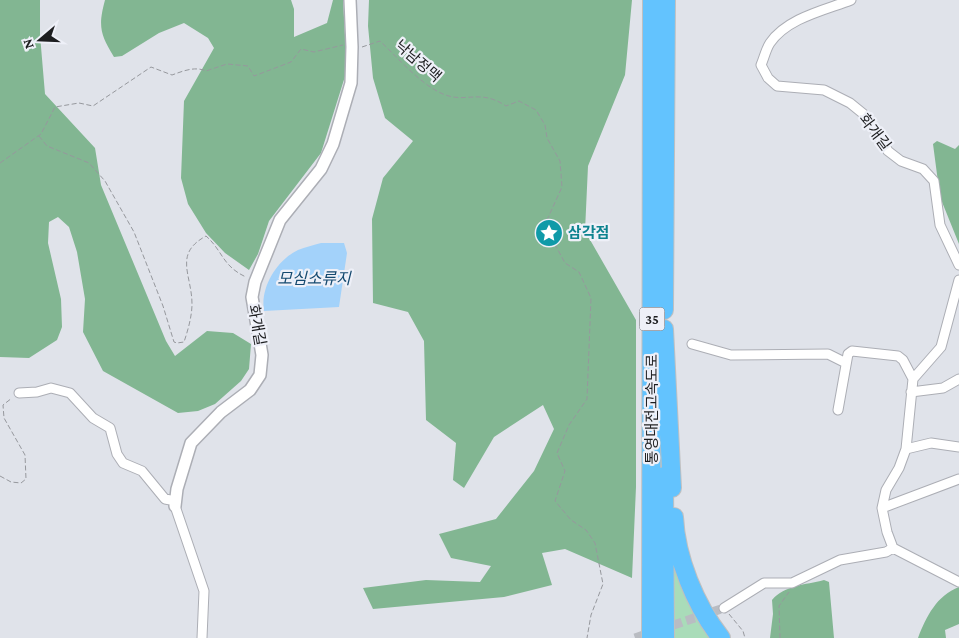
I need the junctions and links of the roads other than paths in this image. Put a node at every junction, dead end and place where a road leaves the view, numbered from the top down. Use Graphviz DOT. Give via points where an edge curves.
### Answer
graph roads {
  1 [pos="350,0"];
  2 [pos="652,0"];
  3 [pos="666,0"];
  4 [pos="851,0"];
  5 [pos="959,266"];
  6 [pos="959,280"];
  7 [pos="664,329"];
  8 [pos="692,344"];
  9 [pos="846,363"];
  10 [pos="913,379"];
  11 [pos="959,379"];
  12 [pos="912,392"];
  13 [pos="19,393"];
  14 [pos="838,410"];
  15 [pos="959,447"];
  16 [pos="906,449"];
  17 [pos="959,479"];
  18 [pos="176,503"];
  19 [pos="882,508"];
  20 [pos="652,540"];
  21 [pos="893,548"];
  22 [pos="959,582"];
  23 [pos="724,608"];
  24 [pos="202,638"];
  25 [pos="642,638"];
  26 [pos="651,638"];
  27 [pos="665,638"];
  28 [pos="721,638"];
  1 -- 18 [label="street, 화개길" via="351,83 333,144 322,169 280,220 255,282 252,297 262,355 260,374 250,390 221,412 191,443"];
  2 -- 20 [label="highway, 통영대전고속도로 / 35"];
  3 -- 7 [label="highway, 통영대전고속도로 / 35"];
  4 -- 5 [label="street, 화개길" via="803,18 787,28 770,43 761,65 777,86 824,90 850,103 866,116 888,152 923,169 934,181 940,225"];
  6 -- 10 [label="street" via="941,347"];
  7 -- 27 [label="highway, 통영대전고속도로 / 35"];
  7 -- 28 [label="highway" via="675,534 697,600"];
  8 -- 9 [label="street" via="731,355 828,354"];
  9 -- 10 [label="street" via="852,351 898,356"];
  9 -- 14 [label="street"];
  10 -- 12 [label="street"];
  11 -- 12 [label="street" via="943,388"];
  12 -- 16 [label="street"];
  13 -- 18 [label="street" via="51,388 70,393 93,418 110,428 123,463 142,471 165,499"];
  15 -- 16 [label="street" via="931,443"];
  16 -- 19 [label="street" via="886,490"];
  17 -- 19 [label="street"];
  18 -- 24 [label="street, 화개길" via="204,591"];
  19 -- 21 [label="street"];
  20 -- 25 [label="highway"];
  20 -- 26 [label="highway, 통영대전고속도로 / 35"];
  21 -- 22 [label="street"];
  21 -- 23 [label="street" via="840,560 792,583 764,583"];
}
